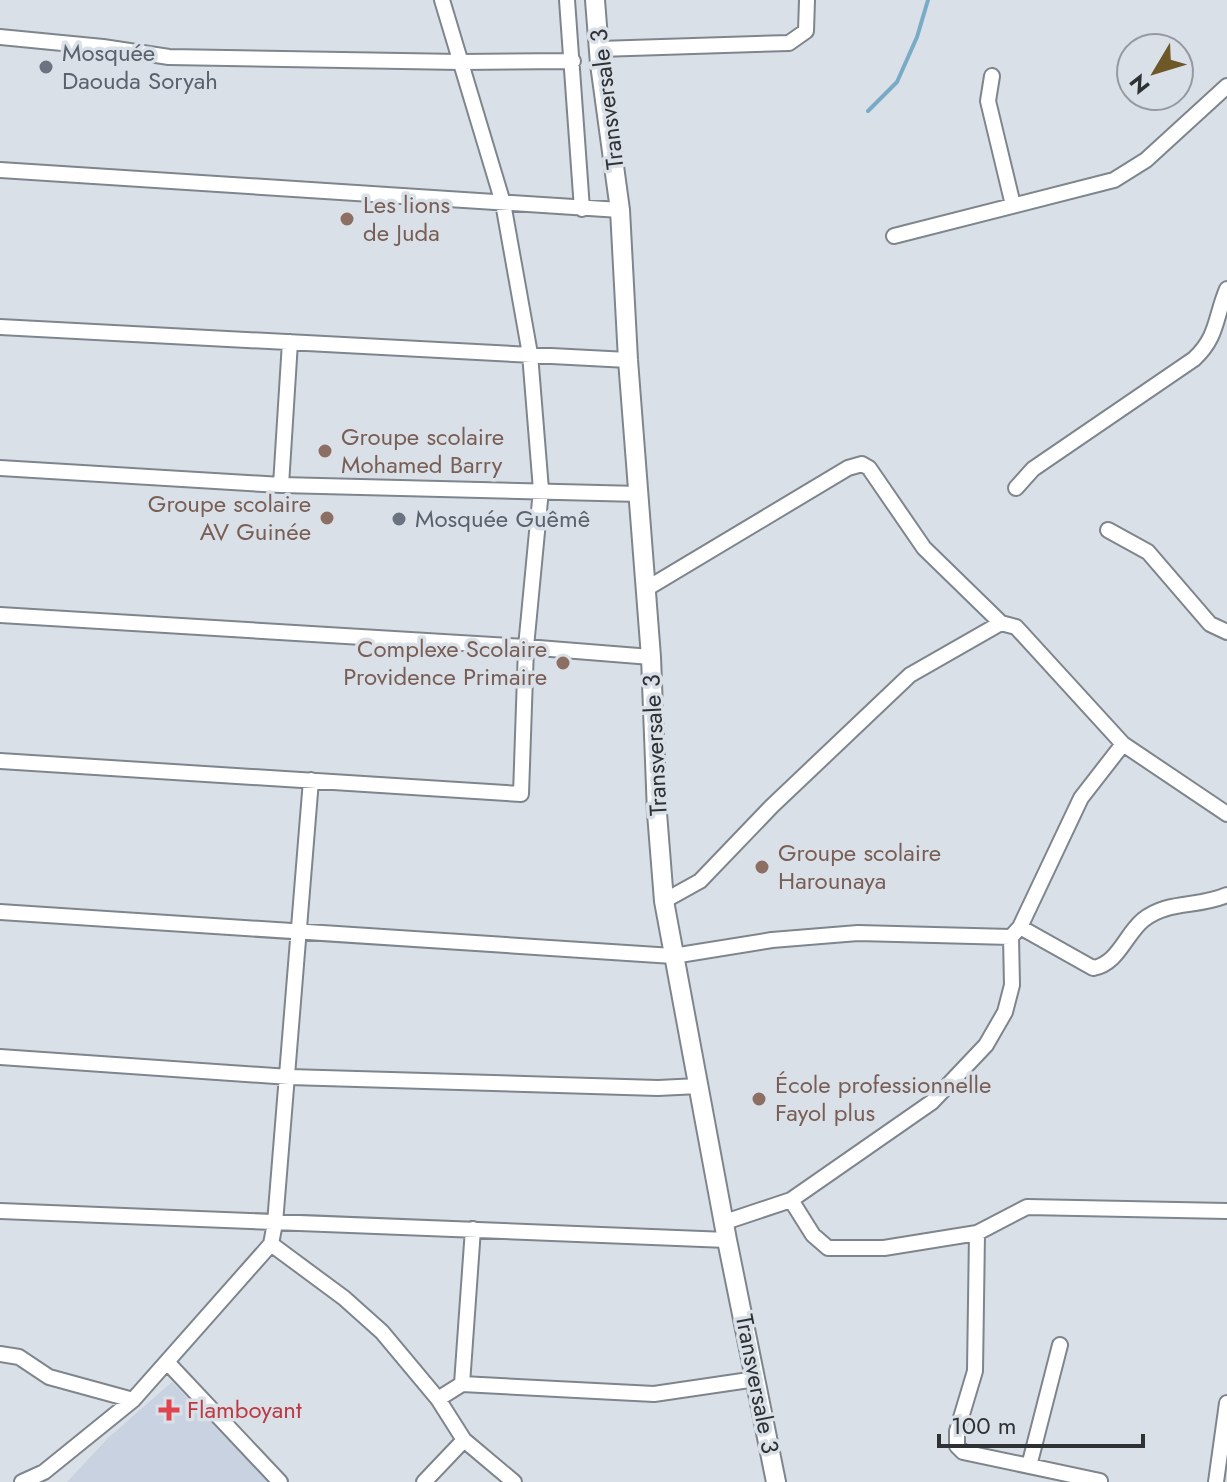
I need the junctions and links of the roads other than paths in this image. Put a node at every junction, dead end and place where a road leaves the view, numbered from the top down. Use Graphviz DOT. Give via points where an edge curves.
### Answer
graph roads {
  1 [pos="442,0"];
  2 [pos="567,0"];
  3 [pos="595,0"];
  4 [pos="807,0"];
  5 [pos="0,37"];
  6 [pos="599,49"];
  7 [pos="573,61"];
  8 [pos="460,62"];
  9 [pos="992,76"];
  10 [pos="1227,86"];
  11 [pos="0,170"];
  12 [pos="503,203"];
  13 [pos="1013,205"];
  14 [pos="582,209"];
  15 [pos="620,210"];
  16 [pos="894,236"];
  17 [pos="1227,289"];
  18 [pos="0,327"];
  19 [pos="290,342"];
  20 [pos="530,354"];
  21 [pos="628,360"];
  22 [pos="0,468"];
  23 [pos="281,485"];
  24 [pos="1016,488"];
  25 [pos="541,490"];
  26 [pos="640,494"];
  27 [pos="1108,530"];
  28 [pos="646,589"];
  29 [pos="0,615"];
  30 [pos="1001,623"];
  31 [pos="1227,632"];
  32 [pos="526,647"];
  33 [pos="651,657"];
  34 [pos="1123,744"];
  35 [pos="0,761"];
  36 [pos="311,780"];
  37 [pos="1227,814"];
  38 [pos="1227,895"];
  39 [pos="664,901"];
  40 [pos="0,912"];
  41 [pos="299,930"];
  42 [pos="1015,932"];
  43 [pos="673,956"];
  44 [pos="0,1057"];
  45 [pos="289,1077"];
  46 [pos="699,1086"];
  47 [pos="791,1200"];
  48 [pos="0,1211"];
  49 [pos="1227,1211"];
  50 [pos="275,1223"];
  51 [pos="473,1229"];
  52 [pos="726,1231"];
  53 [pos="977,1233"];
  54 [pos="271,1244"];
  55 [pos="1060,1345"];
  56 [pos="0,1354"];
  57 [pos="167,1362"];
  58 [pos="756,1379"];
  59 [pos="462,1384"];
  60 [pos="438,1399"];
  61 [pos="133,1400"];
  62 [pos="1227,1403"];
  63 [pos="464,1440"];
  64 [pos="1029,1466"];
  65 [pos="1220,1474"];
  66 [pos="1100,1481"];
  67 [pos="22,1482"];
  68 [pos="280,1482"];
  69 [pos="424,1482"];
  70 [pos="514,1482"];
  71 [pos="776,1482"];
  1 -- 8 [label="street"];
  2 -- 7 [label="street"];
  3 -- 6 [label="main road, Transversale 3"];
  4 -- 6 [label="street" via="806,31 789,43"];
  5 -- 8 [label="street" via="169,57"];
  6 -- 15 [label="main road, Transversale 3"];
  7 -- 8 [label="street"];
  7 -- 14 [label="street"];
  8 -- 12 [label="street"];
  9 -- 13 [label="street" via="988,101"];
  10 -- 13 [label="street" via="1146,160 1114,180"];
  11 -- 12 [label="street"];
  12 -- 14 [label="street"];
  12 -- 20 [label="street"];
  13 -- 16 [label="street"];
  14 -- 15 [label="street"];
  15 -- 21 [label="main road, Transversale 3"];
  17 -- 24 [label="street" via="1205,349 1033,469"];
  18 -- 19 [label="street"];
  19 -- 20 [label="street"];
  19 -- 23 [label="street"];
  20 -- 21 [label="street"];
  20 -- 25 [label="street"];
  21 -- 26 [label="main road, Transversale 3"];
  22 -- 23 [label="street"];
  23 -- 25 [label="street"];
  25 -- 26 [label="street"];
  25 -- 32 [label="street"];
  26 -- 28 [label="main road, Transversale 3"];
  27 -- 31 [label="street" via="1148,552 1210,624"];
  28 -- 30 [label="street" via="862,464 924,548"];
  28 -- 33 [label="main road, Transversale 3"];
  29 -- 32 [label="street"];
  30 -- 34 [label="street" via="1016,627"];
  30 -- 39 [label="street" via="910,675 700,881"];
  32 -- 33 [label="street"];
  32 -- 36 [label="street" via="521,794"];
  33 -- 39 [label="main road, Transversale 3"];
  34 -- 37 [label="street"];
  34 -- 42 [label="street" via="1081,798"];
  35 -- 36 [label="street"];
  36 -- 41 [label="street"];
  38 -- 42 [label="street" via="1210,903 1156,911 1141,921 1108,963 1093,968"];
  39 -- 43 [label="main road, Transversale 3"];
  40 -- 41 [label="street"];
  41 -- 43 [label="street"];
  41 -- 45 [label="street"];
  42 -- 43 [label="street" via="858,933"];
  42 -- 47 [label="street" via="1012,985 1005,1012 986,1045 932,1102"];
  43 -- 46 [label="main road, Transversale 3"];
  44 -- 45 [label="street"];
  45 -- 46 [label="street"];
  45 -- 50 [label="street"];
  46 -- 52 [label="main road, Transversale 3"];
  47 -- 52 [label="street"];
  47 -- 53 [label="street" via="828,1248 884,1248"];
  48 -- 50 [label="street"];
  49 -- 53 [label="street" via="1027,1207"];
  50 -- 51 [label="street"];
  50 -- 54 [label="street"];
  51 -- 52 [label="street"];
  51 -- 59 [label="street"];
  52 -- 58 [label="main road, Transversale 3"];
  53 -- 64 [label="street" via="975,1371 955,1439 963,1452"];
  54 -- 57 [label="street"];
  54 -- 60 [label="street" via="382,1332"];
  55 -- 64 [label="street"];
  56 -- 61 [label="street" via="19,1357 49,1377"];
  57 -- 61 [label="street"];
  57 -- 68 [label="street"];
  58 -- 59 [label="street" via="654,1394"];
  58 -- 71 [label="main road, Transversale 3"];
  59 -- 60 [label="street"];
  60 -- 63 [label="street"];
  61 -- 67 [label="street" via="44,1472"];
  62 -- 65 [label="street"];
  63 -- 69 [label="street"];
  63 -- 70 [label="street"];
  64 -- 66 [label="street"];
}
